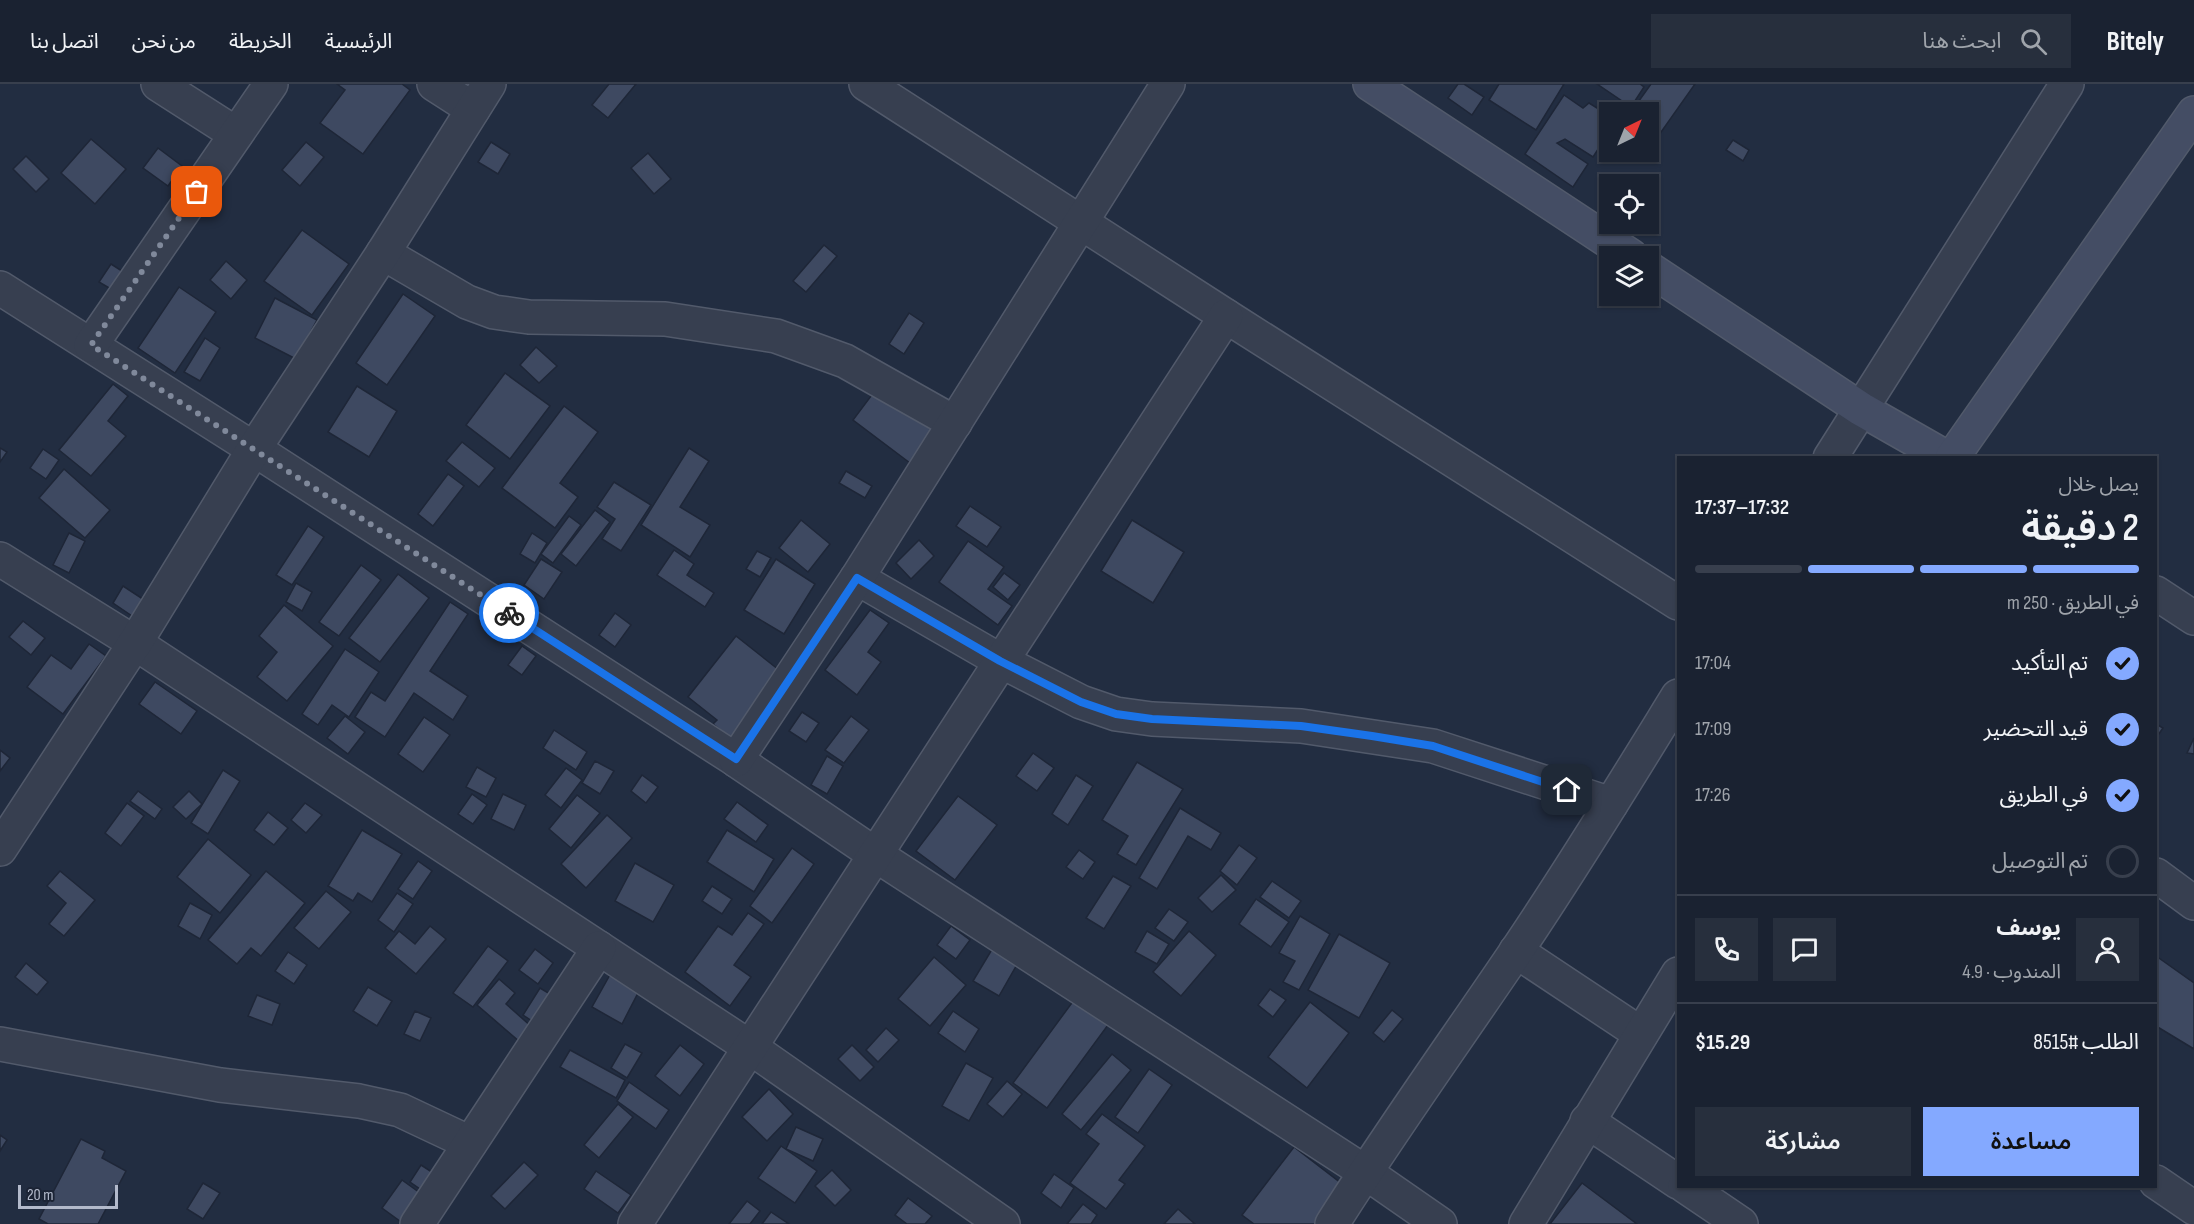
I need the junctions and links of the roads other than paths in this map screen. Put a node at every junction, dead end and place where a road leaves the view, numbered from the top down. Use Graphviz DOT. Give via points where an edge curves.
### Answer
graph roads {
  1 [pos="158,84"];
  2 [pos="271,84"];
  3 [pos="434,84"];
  4 [pos="866,84"];
  5 [pos="1168,84"];
  6 [pos="1371,84"];
  7 [pos="2067,84"];
  8 [pos="481,96"];
  9 [pos="2194,113"];
  10 [pos="236,134"];
  11 [pos="1081,223"];
  12 [pos="1616,246"];
  13 [pos="383,253"];
  14 [pos="1659,275"];
  15 [pos="0,288"];
  16 [pos="1226,316"];
  17 [pos="91,345"];
  18 [pos="1862,409"];
  19 [pos="955,423"];
  20 [pos="254,449"];
  21 [pos="1831,456"];
  22 [pos="1944,456"];
  23 [pos="1953,456"];
  24 [pos="0,559"];
  25 [pos="857,578"];
  26 [pos="2157,594"];
  27 [pos="1677,602"];
  28 [pos="2194,618"];
  29 [pos="135,643"];
  30 [pos="1000,661"];
  31 [pos="1677,698"];
  32 [pos="736,759"];
  33 [pos="1611,804"];
  34 [pos="0,849"];
  35 [pos="876,855"];
  36 [pos="2157,876"];
  37 [pos="2194,903"];
  38 [pos="600,948"];
  39 [pos="1516,951"];
  40 [pos="1677,976"];
  41 [pos="1641,1034"];
  42 [pos="0,1044"];
  43 [pos="751,1048"];
  44 [pos="1587,1121"];
  45 [pos="470,1143"];
  46 [pos="1365,1172"];
  47 [pos="1677,1181"];
  48 [pos="2157,1183"];
  49 [pos="1688,1188"];
  50 [pos="2194,1208"];
  51 [pos="1728,1219"];
  52 [pos="417,1224"];
  53 [pos="635,1224"];
  54 [pos="1003,1224"];
  55 [pos="1332,1224"];
  56 [pos="1440,1224"];
  57 [pos="1526,1224"];
  1 -- 10 [label="street"];
  2 -- 10 [label="street"];
  3 -- 8 [label="street"];
  4 -- 11 [label="street"];
  5 -- 11 [label="street"];
  6 -- 12 [label="street"];
  7 -- 18 [label="street"];
  8 -- 13 [label="street"];
  9 -- 23 [label="street"];
  10 -- 17 [label="street"];
  11 -- 16 [label="street"];
  11 -- 19 [label="street"];
  13 -- 19 [label="street" via="467,302 494,312 529,317 665,319 776,336 845,361"];
  13 -- 20 [label="street"];
  14 -- 18 [label="street"];
  15 -- 17 [label="street"];
  16 -- 27 [label="street"];
  16 -- 30 [label="street"];
  17 -- 20 [label="street"];
  18 -- 21 [label="street"];
  18 -- 22 [label="street"];
  19 -- 25 [label="street"];
  20 -- 29 [label="street"];
  20 -- 32 [label="street"];
  24 -- 29 [label="street"];
  25 -- 30 [label="street"];
  25 -- 32 [label="street"];
  26 -- 28 [label="street"];
  29 -- 34 [label="street"];
  29 -- 38 [label="street"];
  30 -- 33 [label="street" via="1081,702 1116,714 1301,726 1433,746"];
  30 -- 35 [label="street"];
  31 -- 33 [label="street"];
  32 -- 35 [label="street"];
  33 -- 39 [label="street"];
  35 -- 43 [label="street"];
  35 -- 46 [label="street"];
  36 -- 37 [label="street"];
  38 -- 43 [label="street"];
  38 -- 45 [label="street"];
  39 -- 41 [label="street"];
  39 -- 46 [label="street"];
  40 -- 41 [label="street"];
  41 -- 44 [label="street"];
  42 -- 45 [label="street" via="220,1085 359,1101 400,1110"];
  43 -- 53 [label="street"];
  43 -- 54 [label="street"];
  44 -- 47 [label="street"];
  44 -- 57 [label="street"];
  45 -- 52 [label="street"];
  46 -- 55 [label="street"];
  46 -- 56 [label="street"];
  48 -- 50 [label="street"];
  49 -- 51 [label="street"];
}
